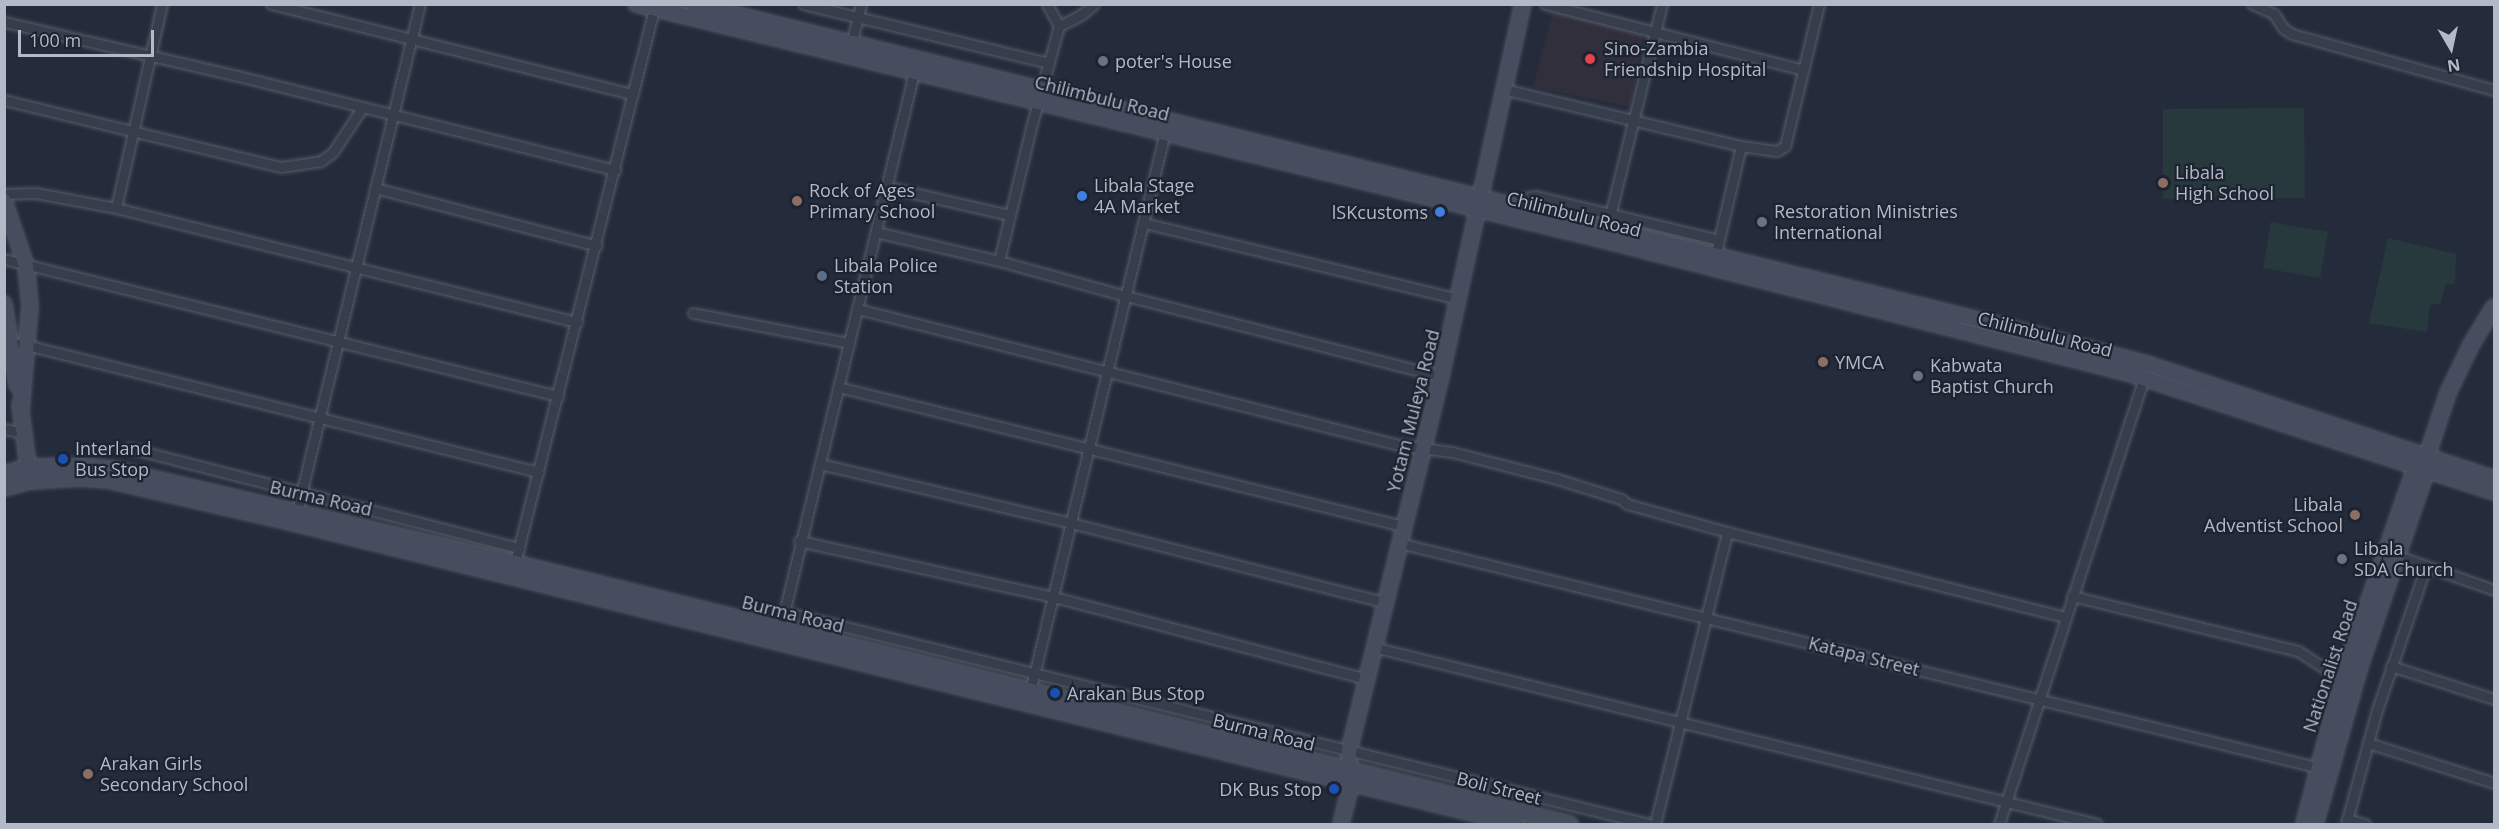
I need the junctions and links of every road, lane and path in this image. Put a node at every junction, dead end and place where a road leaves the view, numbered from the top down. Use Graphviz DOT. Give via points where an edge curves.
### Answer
graph roads {
  1 [pos="162,4"];
  2 [pos="271,4"];
  3 [pos="420,4"];
  4 [pos="636,4"];
  5 [pos="693,4"];
  6 [pos="803,4"];
  7 [pos="861,4"];
  8 [pos="1047,4"];
  9 [pos="1094,4"];
  10 [pos="1523,4"];
  11 [pos="1545,4"];
  12 [pos="1662,4"];
  13 [pos="1819,4"];
  14 [pos="2252,4"];
  15 [pos="654,9"];
  16 [pos="858,18"];
  17 [pos="4,22"];
  18 [pos="1059,26"];
  19 [pos="1656,33"];
  20 [pos="412,39"];
  21 [pos="850,45"];
  22 [pos="150,57"];
  23 [pos="1049,63"];
  24 [pos="1803,70"];
  25 [pos="914,72"];
  26 [pos="1503,89"];
  27 [pos="2494,90"];
  28 [pos="633,94"];
  29 [pos="1041,96"];
  30 [pos="4,100"];
  31 [pos="362,108"];
  32 [pos="393,115"];
  33 [pos="1635,119"];
  34 [pos="133,132"];
  35 [pos="1165,132"];
  36 [pos="1742,146"];
  37 [pos="615,170"];
  38 [pos="887,187"];
  39 [pos="375,188"];
  40 [pos="4,194"];
  41 [pos="4,201"];
  42 [pos="1479,203"];
  43 [pos="1520,207"];
  44 [pos="116,208"];
  45 [pos="1009,215"];
  46 [pos="1612,215"];
  47 [pos="1144,223"];
  48 [pos="876,232"];
  49 [pos="1606,235"];
  50 [pos="1719,240"];
  51 [pos="597,246"];
  52 [pos="4,259"];
  53 [pos="999,261"];
  54 [pos="1714,262"];
  55 [pos="26,266"];
  56 [pos="356,268"];
  57 [pos="1126,296"];
  58 [pos="1459,299"];
  59 [pos="4,304"];
  60 [pos="2494,307"];
  61 [pos="858,309"];
  62 [pos="693,313"];
  63 [pos="577,322"];
  64 [pos="338,341"];
  65 [pos="849,343"];
  66 [pos="12,344"];
  67 [pos="26,345"];
  68 [pos="1108,372"];
  69 [pos="1441,376"];
  70 [pos="2144,378"];
  71 [pos="838,387"];
  72 [pos="558,396"];
  73 [pos="21,412"];
  74 [pos="320,419"];
  75 [pos="4,429"];
  76 [pos="23,433"];
  77 [pos="2433,439"];
  78 [pos="1423,446"];
  79 [pos="129,448"];
  80 [pos="1090,449"];
  81 [pos="2410,451"];
  82 [pos="2427,456"];
  83 [pos="2443,462"];
  84 [pos="820,464"];
  85 [pos="2400,464"];
  86 [pos="2421,470"];
  87 [pos="538,472"];
  88 [pos="4,474"];
  89 [pos="29,474"];
  90 [pos="2440,476"];
  91 [pos="2494,479"];
  92 [pos="4,488"];
  93 [pos="2494,492"];
  94 [pos="301,494"];
  95 [pos="2412,496"];
  96 [pos="296,517"];
  97 [pos="1071,523"];
  98 [pos="1403,526"];
  99 [pos="1727,532"];
  100 [pos="799,541"];
  101 [pos="1399,543"];
  102 [pos="519,548"];
  103 [pos="2393,554"];
  104 [pos="515,563"];
  105 [pos="2426,566"];
  106 [pos="512,578"];
  107 [pos="2494,590"];
  108 [pos="2072,596"];
  109 [pos="1054,597"];
  110 [pos="1384,602"];
  111 [pos="785,612"];
  112 [pos="2065,617"];
  113 [pos="1706,618"];
  114 [pos="778,636"];
  115 [pos="1374,646"];
  116 [pos="2391,666"];
  117 [pos="1035,674"];
  118 [pos="2350,677"];
  119 [pos="1366,679"];
  120 [pos="1028,698"];
  121 [pos="2494,699"];
  122 [pos="2038,700"];
  123 [pos="1680,722"];
  124 [pos="2368,743"];
  125 [pos="1349,751"];
  126 [pos="2323,769"];
  127 [pos="1348,778"];
  128 [pos="2494,783"];
  129 [pos="2005,801"];
  130 [pos="2347,822"];
  131 [pos="1341,825"];
  132 [pos="1517,825"];
  133 [pos="1570,825"];
  134 [pos="1649,825"];
  135 [pos="1655,825"];
  136 [pos="1999,825"];
  137 [pos="2097,825"];
  138 [pos="2304,825"];
  139 [pos="2315,825"];
  140 [pos="2365,825"];
  1 -- 22 [label="street"];
  2 -- 20 [label="street"];
  3 -- 20 [label="street"];
  4 -- 15 [label="main road, Chilimbulu Road"];
  5 -- 21 [label="main road, Chilimbulu Road"];
  6 -- 16 [label="street"];
  7 -- 16 [label="street"];
  8 -- 18 [label="street"];
  9 -- 18 [label="street"];
  10 -- 26 [label="main road, Yotam Muleya Road"];
  11 -- 19 [label="street"];
  12 -- 19 [label="street"];
  13 -- 24 [label="street"];
  14 -- 27 [label="street" via="2274,14 2292,34"];
  15 -- 25 [label="main road, Chilimbulu Road"];
  15 -- 28 [label="street"];
  16 -- 21 [label="street"];
  16 -- 23 [label="street"];
  17 -- 22 [label="street"];
  18 -- 23 [label="street"];
  19 -- 24 [label="street"];
  19 -- 33 [label="street"];
  20 -- 28 [label="street"];
  20 -- 32 [label="street"];
  21 -- 29 [label="main road, Chilimbulu Road"];
  22 -- 31 [label="street"];
  22 -- 34 [label="street"];
  23 -- 29 [label="street"];
  24 -- 36 [label="street" via="1783,148 1773,152"];
  25 -- 29 [label="main road, Chilimbulu Road"];
  25 -- 38 [label="street"];
  26 -- 33 [label="street"];
  26 -- 42 [label="main road, Yotam Muleya Road"];
  28 -- 37 [label="street"];
  29 -- 35 [label="main road, Chilimbulu Road"];
  29 -- 42 [label="main road, Chilimbulu Road"];
  29 -- 45 [label="street"];
  30 -- 34 [label="street"];
  31 -- 32 [label="street"];
  31 -- 34 [label="street" via="333,152 321,161 294,166 271,165"];
  32 -- 37 [label="street"];
  32 -- 39 [label="street"];
  33 -- 36 [label="street"];
  33 -- 46 [label="street"];
  34 -- 44 [label="street"];
  35 -- 42 [label="main road, Chilimbulu Road"];
  35 -- 47 [label="street"];
  36 -- 50 [label="street"];
  37 -- 51 [label="street"];
  38 -- 45 [label="street"];
  38 -- 48 [label="street"];
  39 -- 51 [label="street"];
  39 -- 56 [label="street"];
  40 -- 44 [label="street" via="36,193"];
  41 -- 55 [label="main road"];
  42 -- 43 [label="main road, Chilimbulu Road"];
  42 -- 49 [label="main road, Chilimbulu Road"];
  42 -- 58 [label="main road, Yotam Muleya Road"];
  43 -- 46 [label="street" via="1525,198 1534,196"];
  43 -- 49 [label="main road, Chilimbulu Road"];
  44 -- 56 [label="street"];
  45 -- 53 [label="street"];
  46 -- 49 [label="street"];
  46 -- 50 [label="street"];
  47 -- 57 [label="street"];
  47 -- 58 [label="street"];
  48 -- 53 [label="street"];
  48 -- 61 [label="street"];
  49 -- 54 [label="main road, Chilimbulu Road"];
  50 -- 54 [label="street"];
  51 -- 63 [label="street"];
  52 -- 55 [label="street"];
  53 -- 57 [label="street"];
  54 -- 70 [label="main road, Chilimbulu Road"];
  54 -- 81 [label="main road, Chilimbulu Road" via="2015,329 2147,364"];
  55 -- 64 [label="street"];
  55 -- 67 [label="main road" via="30,306"];
  56 -- 63 [label="street"];
  56 -- 64 [label="street"];
  57 -- 68 [label="street"];
  57 -- 69 [label="street"];
  58 -- 69 [label="main road, Yotam Muleya Road"];
  59 -- 66 [label="main road"];
  60 -- 77 [label="main road, Nationalist Road" via="2448,393"];
  61 -- 65 [label="street"];
  61 -- 68 [label="street"];
  62 -- 65 [label="street"];
  63 -- 72 [label="street"];
  64 -- 72 [label="street"];
  64 -- 74 [label="street"];
  65 -- 71 [label="street"];
  66 -- 67 [label="street"];
  66 -- 73 [label="main road"];
  67 -- 73 [label="main road"];
  67 -- 74 [label="street"];
  68 -- 78 [label="street" via="1399,445"];
  68 -- 80 [label="street"];
  69 -- 78 [label="main road, Yotam Muleya Road"];
  70 -- 85 [label="main road, Chilimbulu Road"];
  70 -- 108 [label="street"];
  71 -- 80 [label="street"];
  71 -- 84 [label="street"];
  72 -- 87 [label="street"];
  73 -- 76 [label="main road"];
  74 -- 87 [label="street"];
  74 -- 94 [label="street"];
  75 -- 76 [label="street"];
  76 -- 89 [label="main road"];
  77 -- 81 [label="main road"];
  77 -- 82 [label="main road, Nationalist Road"];
  77 -- 83 [label="main road"];
  78 -- 98 [label="main road, Yotam Muleya Road"];
  78 -- 99 [label="street" via="1557,479 1627,504"];
  79 -- 94 [label="street"];
  80 -- 97 [label="street"];
  80 -- 98 [label="street"];
  81 -- 82 [label="main road, Chilimbulu Road"];
  82 -- 83 [label="main road, Chilimbulu Road"];
  82 -- 86 [label="main road, Nationalist Road"];
  83 -- 91 [label="main road, Chilimbulu Road"];
  84 -- 97 [label="street"];
  84 -- 100 [label="street"];
  85 -- 86 [label="main road, Chilimbulu Road"];
  85 -- 95 [label="main road"];
  86 -- 90 [label="main road, Chilimbulu Road"];
  86 -- 95 [label="main road, Nationalist Road"];
  87 -- 102 [label="street"];
  88 -- 89 [label="main road, Burma Road"];
  89 -- 92 [label="main road, Burma Road"];
  89 -- 96 [label="main road, Burma Road" via="83,466 113,469"];
  90 -- 93 [label="main road, Chilimbulu Road"];
  90 -- 95 [label="main road" via="2430,479"];
  94 -- 96 [label="street"];
  94 -- 102 [label="street"];
  95 -- 103 [label="main road, Nationalist Road"];
  96 -- 104 [label="main road, Burma Road"];
  96 -- 106 [label="main road, Burma Road"];
  97 -- 109 [label="street"];
  97 -- 110 [label="street"];
  98 -- 101 [label="main road, Yotam Muleya Road"];
  99 -- 112 [label="street"];
  99 -- 113 [label="street"];
  100 -- 109 [label="street"];
  100 -- 111 [label="street"];
  101 -- 110 [label="main road, Yotam Muleya Road"];
  101 -- 113 [label="street, Katapa Street"];
  102 -- 104 [label="street"];
  103 -- 105 [label="street"];
  103 -- 118 [label="main road, Nationalist Road"];
  104 -- 106 [label="street"];
  104 -- 114 [label="main road, Burma Road"];
  105 -- 107 [label="street"];
  105 -- 116 [label="street"];
  106 -- 114 [label="main road, Burma Road"];
  108 -- 112 [label="street"];
  108 -- 118 [label="street" via="2298,651 2327,670"];
  109 -- 117 [label="street"];
  109 -- 119 [label="street"];
  110 -- 115 [label="main road, Yotam Muleya Road"];
  111 -- 114 [label="street"];
  111 -- 117 [label="street, Boli Street"];
  112 -- 122 [label="street"];
  113 -- 122 [label="street, Katapa Street"];
  113 -- 123 [label="street"];
  114 -- 120 [label="main road, Burma Road"];
  115 -- 119 [label="main road, Yotam Muleya Road"];
  115 -- 123 [label="street"];
  116 -- 121 [label="street"];
  116 -- 124 [label="street"];
  117 -- 120 [label="street"];
  117 -- 125 [label="street, Boli Street"];
  118 -- 126 [label="main road, Nationalist Road"];
  119 -- 125 [label="main road, Yotam Muleya Road"];
  120 -- 127 [label="main road, Burma Road"];
  122 -- 126 [label="street, Katapa Street"];
  122 -- 129 [label="street"];
  123 -- 129 [label="street"];
  123 -- 135 [label="street"];
  124 -- 128 [label="street"];
  124 -- 130 [label="street"];
  125 -- 127 [label="main road, Yotam Muleya Road"];
  125 -- 134 [label="street, Boli Street"];
  126 -- 138 [label="main road, Nationalist Road"];
  126 -- 139 [label="main road, Nationalist Road"];
  127 -- 131 [label="main road, Yotam Muleya Road"];
  127 -- 132 [label="main road, Burma Road"];
  127 -- 133 [label="main road, Burma Road"];
  129 -- 136 [label="street"];
  129 -- 137 [label="street"];
  130 -- 140 [label="street"];
}
